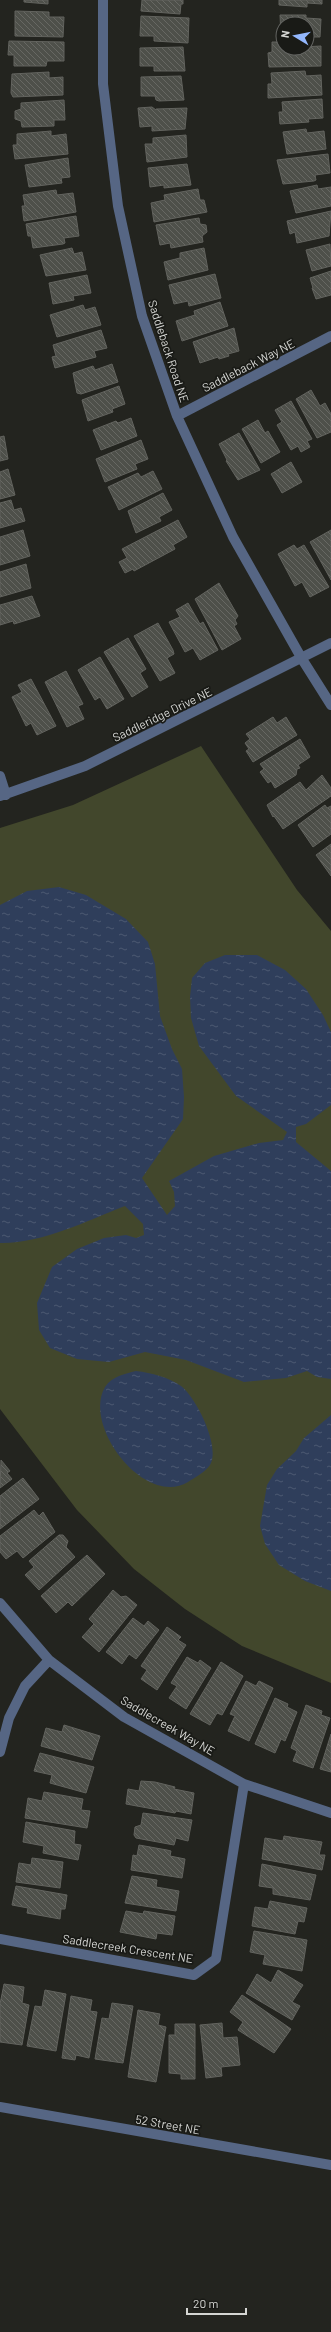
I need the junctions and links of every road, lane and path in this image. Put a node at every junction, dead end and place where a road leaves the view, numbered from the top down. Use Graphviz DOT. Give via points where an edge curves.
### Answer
graph roads {
  1 [pos="103,0"];
  2 [pos="331,336"];
  3 [pos="177,416"];
  4 [pos="331,643"];
  5 [pos="302,659"];
  6 [pos="331,705"];
  7 [pos="0,776"];
  8 [pos="3,796"];
  9 [pos="0,1603"];
  10 [pos="49,1660"];
  11 [pos="0,1752"];
  12 [pos="244,1784"];
  13 [pos="331,1813"];
  14 [pos="0,1939"];
  15 [pos="0,2107"];
  16 [pos="331,2165"];
  1 -- 3 [label="street, Saddleback Road NE" via="103,84 118,206 142,316"];
  2 -- 3 [label="street, Saddleback Way NE"];
  3 -- 5 [label="street, Saddleback Road NE" via="233,537"];
  4 -- 5 [label="street, Saddleridge Drive NE"];
  5 -- 6 [label="street"];
  5 -- 8 [label="street, Saddleridge Drive NE" via="85,766"];
  7 -- 8 [label="street"];
  9 -- 10 [label="street, Saddlecreek Way NE"];
  10 -- 11 [label="street" via="25,1686 9,1718"];
  10 -- 12 [label="street, Saddlecreek Way NE" via="124,1717"];
  12 -- 13 [label="street, Saddlecreek Way NE"];
  12 -- 14 [label="street, Saddlecreek Crescent NE" via="216,1959 194,1975"];
  15 -- 16 [label="street, 52 Street NE"];
}
